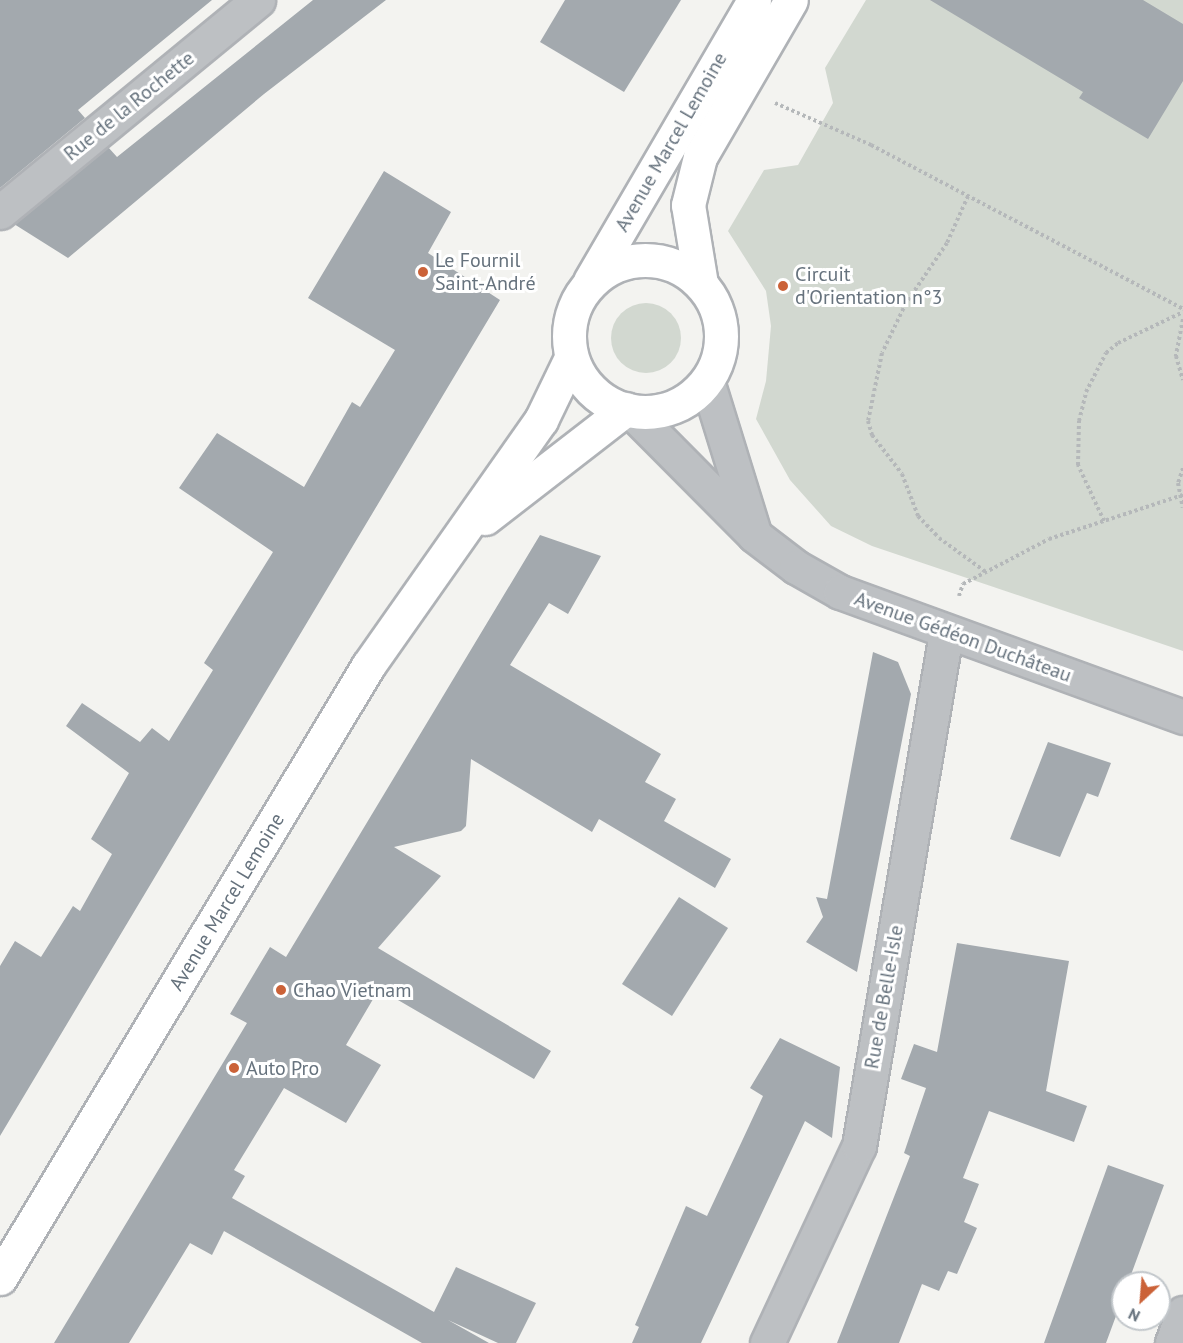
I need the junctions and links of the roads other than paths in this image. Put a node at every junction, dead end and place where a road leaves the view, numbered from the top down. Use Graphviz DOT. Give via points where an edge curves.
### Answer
graph roads {
  1 [pos="258,0"];
  2 [pos="754,0"];
  3 [pos="791,0"];
  4 [pos="0,212"];
  5 [pos="589,284"];
  6 [pos="701,284"];
  7 [pos="571,358"];
  8 [pos="707,381"];
  9 [pos="629,410"];
  10 [pos="464,533"];
  11 [pos="754,535"];
  12 [pos="946,633"];
  13 [pos="1183,717"];
  14 [pos="0,1278"];
  15 [pos="1183,1313"];
  16 [pos="767,1343"];
  17 [pos="1172,1343"];
  1 -- 4 [label="street, Rue de la Rochette"];
  2 -- 5 [label="main road, Avenue Marcel Lemoine"];
  3 -- 6 [label="main road, Avenue Marcel Lemoine" via="699,157 688,205"];
  5 -- 6 [label="main road" via="609,269 632,260 649,260 681,269"];
  5 -- 7 [label="main road" via="570,323"];
  6 -- 8 [label="main road" via="713,302 722,343"];
  7 -- 9 [label="main road" via="596,394"];
  7 -- 10 [label="main road, Avenue Marcel Lemoine" via="541,420"];
  8 -- 9 [label="main road" via="691,397 672,407 652,412"];
  8 -- 11 [label="street"];
  9 -- 10 [label="main road, Avenue Marcel Lemoine"];
  9 -- 11 [label="street, Avenue Gédéon Duchâteau"];
  10 -- 14 [label="main road, Avenue Marcel Lemoine" via="368,666"];
  11 -- 12 [label="street, Avenue Gédéon Duchâteau" via="795,567 840,592"];
  12 -- 13 [label="street, Avenue Gédéon Duchâteau"];
  12 -- 16 [label="street, Rue de Belle-Isle" via="859,1146"];
  15 -- 17 [label="street"];
}
